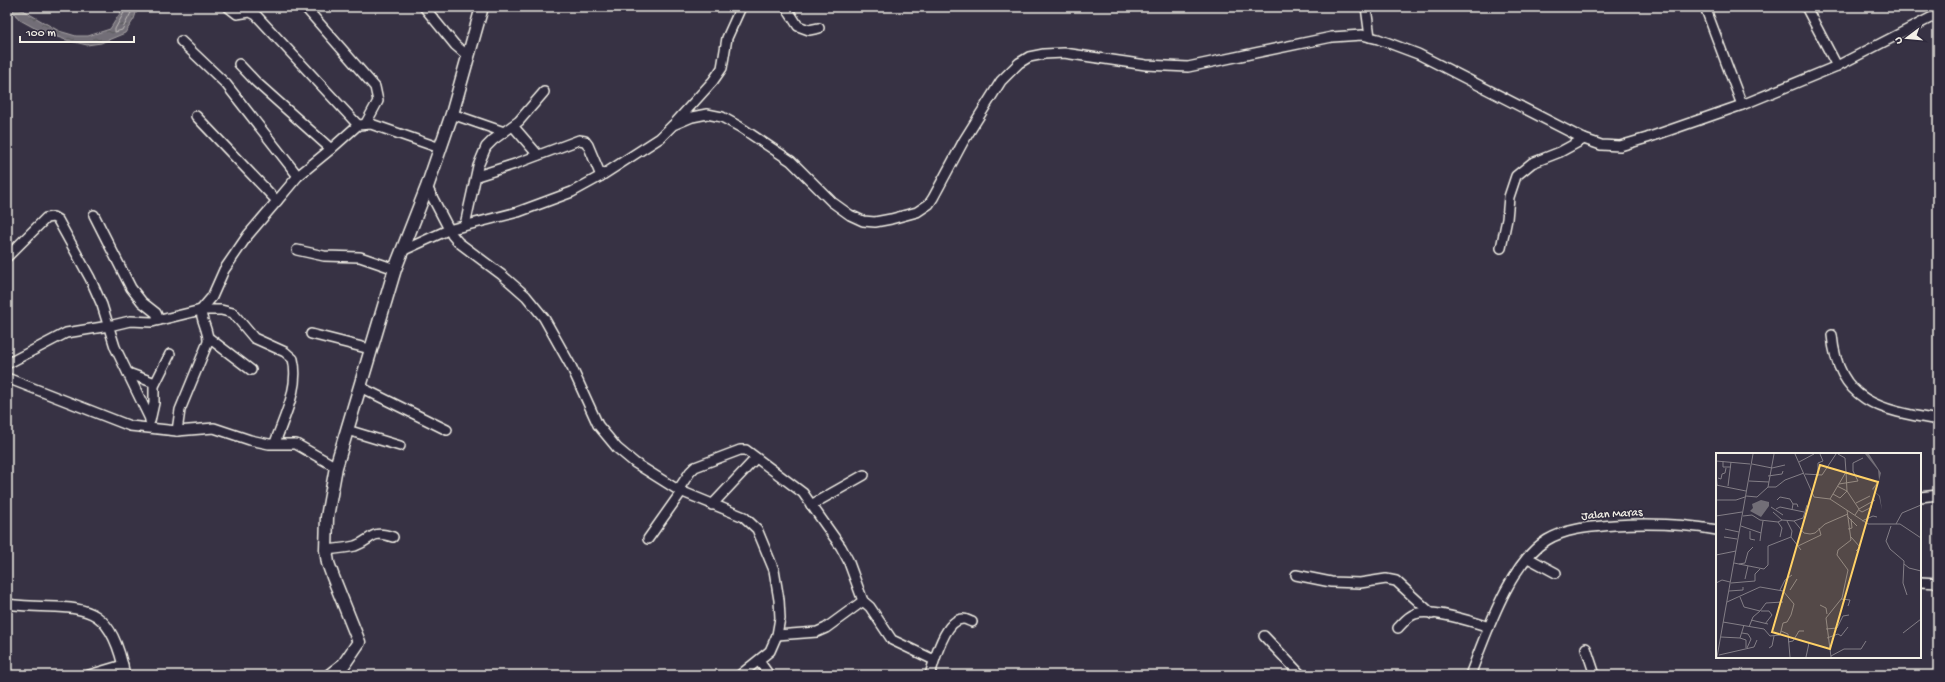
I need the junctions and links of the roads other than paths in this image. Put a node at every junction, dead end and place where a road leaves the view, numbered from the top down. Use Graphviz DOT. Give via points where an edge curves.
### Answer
graph roads {
  1 [pos="228,7"];
  2 [pos="305,7"];
  3 [pos="424,7"];
  4 [pos="482,7"];
  5 [pos="741,7"];
  6 [pos="786,7"];
  7 [pos="1366,7"];
  8 [pos="1705,7"];
  9 [pos="1806,7"];
  10 [pos="1938,14"];
  11 [pos="819,28"];
  12 [pos="1370,37"];
  13 [pos="181,41"];
  14 [pos="469,57"];
  15 [pos="239,64"];
  16 [pos="1837,66"];
  17 [pos="544,92"];
  18 [pos="1742,105"];
  19 [pos="452,114"];
  20 [pos="196,116"];
  21 [pos="362,124"];
  22 [pos="673,125"];
  23 [pos="513,126"];
  24 [pos="504,132"];
  25 [pos="1584,139"];
  26 [pos="440,148"];
  27 [pos="331,150"];
  28 [pos="538,155"];
  29 [pos="298,176"];
  30 [pos="476,176"];
  31 [pos="601,176"];
  32 [pos="427,187"];
  33 [pos="276,201"];
  34 [pos="94,215"];
  35 [pos="465,225"];
  36 [pos="448,230"];
  37 [pos="1501,248"];
  38 [pos="297,250"];
  39 [pos="402,251"];
  40 [pos="7,257"];
  41 [pos="395,270"];
  42 [pos="201,310"];
  43 [pos="159,320"];
  44 [pos="109,326"];
  45 [pos="311,334"];
  46 [pos="1832,335"];
  47 [pos="209,338"];
  48 [pos="370,349"];
  49 [pos="170,354"];
  50 [pos="7,364"];
  51 [pos="251,370"];
  52 [pos="128,373"];
  53 [pos="7,378"];
  54 [pos="155,383"];
  55 [pos="360,387"];
  56 [pos="1938,420"];
  57 [pos="150,424"];
  58 [pos="347,430"];
  59 [pos="447,430"];
  60 [pos="176,431"];
  61 [pos="275,443"];
  62 [pos="400,446"];
  63 [pos="756,458"];
  64 [pos="336,467"];
  65 [pos="864,475"];
  66 [pos="680,491"];
  67 [pos="1938,495"];
  68 [pos="1921,497"];
  69 [pos="712,505"];
  70 [pos="811,506"];
  71 [pos="1716,530"];
  72 [pos="393,536"];
  73 [pos="648,539"];
  74 [pos="326,550"];
  75 [pos="1528,558"];
  76 [pos="1556,573"];
  77 [pos="1296,575"];
  78 [pos="1921,582"];
  79 [pos="1938,583"];
  80 [pos="863,601"];
  81 [pos="7,604"];
  82 [pos="1432,614"];
  83 [pos="972,622"];
  84 [pos="1489,627"];
  85 [pos="1398,628"];
  86 [pos="777,635"];
  87 [pos="1264,636"];
  88 [pos="1586,648"];
  89 [pos="759,660"];
  90 [pos="934,660"];
  91 [pos="123,665"];
  92 [pos="89,675"];
  93 [pos="125,675"];
  94 [pos="330,675"];
  95 [pos="740,675"];
  96 [pos="769,675"];
  97 [pos="930,675"];
  98 [pos="1301,675"];
  99 [pos="1470,675"];
  100 [pos="1594,675"];
  1 -- 21 [label="street" via="237,14 250,12 256,15"];
  2 -- 21 [label="street" via="375,87 378,101"];
  3 -- 14 [label="street" via="455,45"];
  4 -- 14 [label="main road"];
  5 -- 22 [label="street" via="728,38 722,68"];
  6 -- 11 [label="street" via="798,26 809,30"];
  7 -- 12 [label="street"];
  8 -- 18 [label="street"];
  9 -- 16 [label="street"];
  10 -- 16 [label="street"];
  12 -- 22 [label="street" via="1332,37 1188,66 1138,64 1064,53 1030,57 1012,68 1002,81 963,142 929,204 917,212 875,222 863,221 850,215 832,202 792,161 722,117 707,114"];
  12 -- 25 [label="street" via="1424,57"];
  13 -- 29 [label="street" via="226,84"];
  14 -- 19 [label="main road"];
  15 -- 27 [label="street"];
  16 -- 18 [label="street"];
  17 -- 23 [label="street"];
  18 -- 25 [label="street" via="1620,146 1601,145"];
  19 -- 24 [label="street"];
  19 -- 26 [label="main road"];
  20 -- 33 [label="street"];
  21 -- 26 [label="street"];
  21 -- 27 [label="street"];
  22 -- 31 [label="street" via="660,138"];
  23 -- 24 [label="street"];
  23 -- 28 [label="street"];
  24 -- 30 [label="street" via="486,147"];
  25 -- 37 [label="street" via="1532,163 1516,176 1509,197"];
  26 -- 32 [label="main road"];
  27 -- 29 [label="street"];
  28 -- 30 [label="street"];
  28 -- 31 [label="street" via="582,140 588,145"];
  29 -- 33 [label="street"];
  30 -- 35 [label="street"];
  31 -- 35 [label="street" via="572,192 518,212"];
  32 -- 36 [label="street"];
  32 -- 39 [label="main road"];
  33 -- 42 [label="street" via="248,235 224,270 212,297"];
  34 -- 43 [label="street" via="131,288 142,302 156,313"];
  35 -- 36 [label="street"];
  36 -- 39 [label="street"];
  36 -- 66 [label="street" via="458,242 526,296 544,318 572,368 598,425 617,448 635,463"];
  38 -- 41 [label="street" via="324,256 360,257"];
  39 -- 41 [label="main road"];
  40 -- 44 [label="street" via="46,218 55,218 82,262"];
  41 -- 48 [label="main road"];
  42 -- 43 [label="street"];
  42 -- 47 [label="street"];
  42 -- 61 [label="street" via="233,313 254,338 285,352 293,359 291,401"];
  43 -- 44 [label="street" via="130,321"];
  44 -- 50 [label="street" via="62,334"];
  44 -- 52 [label="street" via="115,347"];
  45 -- 48 [label="street"];
  46 -- 56 [label="street" via="1839,370 1850,388 1866,401 1884,408"];
  47 -- 51 [label="street"];
  47 -- 60 [label="street" via="180,410"];
  48 -- 55 [label="main road"];
  49 -- 54 [label="street"];
  52 -- 54 [label="street"];
  52 -- 57 [label="street"];
  53 -- 57 [label="street" via="130,426"];
  54 -- 57 [label="street"];
  55 -- 58 [label="main road"];
  55 -- 59 [label="street"];
  57 -- 60 [label="street"];
  58 -- 62 [label="street"];
  58 -- 64 [label="main road"];
  60 -- 61 [label="street" via="210,427 250,440"];
  61 -- 64 [label="street" via="296,444"];
  63 -- 66 [label="street" via="746,450 740,450 695,467"];
  63 -- 69 [label="street"];
  63 -- 70 [label="street" via="799,489"];
  64 -- 74 [label="main road" via="327,517"];
  65 -- 70 [label="street"];
  66 -- 69 [label="street"];
  66 -- 73 [label="street"];
  67 -- 68 [label="street"];
  69 -- 86 [label="street" via="744,516 752,522 764,544 774,570 779,600 780,618"];
  70 -- 80 [label="street" via="841,547"];
  71 -- 75 [label="street, Jalan Maras" via="1633,524 1592,527 1556,536 1539,546"];
  72 -- 74 [label="street" via="376,534 358,545"];
  74 -- 94 [label="main road" via="333,577 359,642 344,664"];
  75 -- 76 [label="street"];
  75 -- 84 [label="street, Jalan Maras" via="1511,582"];
  77 -- 82 [label="street" via="1331,582 1360,583 1386,579 1396,581"];
  78 -- 79 [label="street"];
  80 -- 86 [label="street" via="817,632"];
  80 -- 90 [label="street" via="870,607 892,640"];
  81 -- 91 [label="street" via="75,608 92,613 110,629"];
  82 -- 84 [label="street"];
  82 -- 85 [label="street" via="1415,614"];
  83 -- 90 [label="street" via="964,618 948,628"];
  84 -- 99 [label="street, Jalan Maras"];
  86 -- 89 [label="street" via="770,651"];
  87 -- 98 [label="street"];
  88 -- 100 [label="street"];
  89 -- 95 [label="street"];
  89 -- 96 [label="street"];
  90 -- 97 [label="street"];
  91 -- 92 [label="street"];
  91 -- 93 [label="street"];
}
